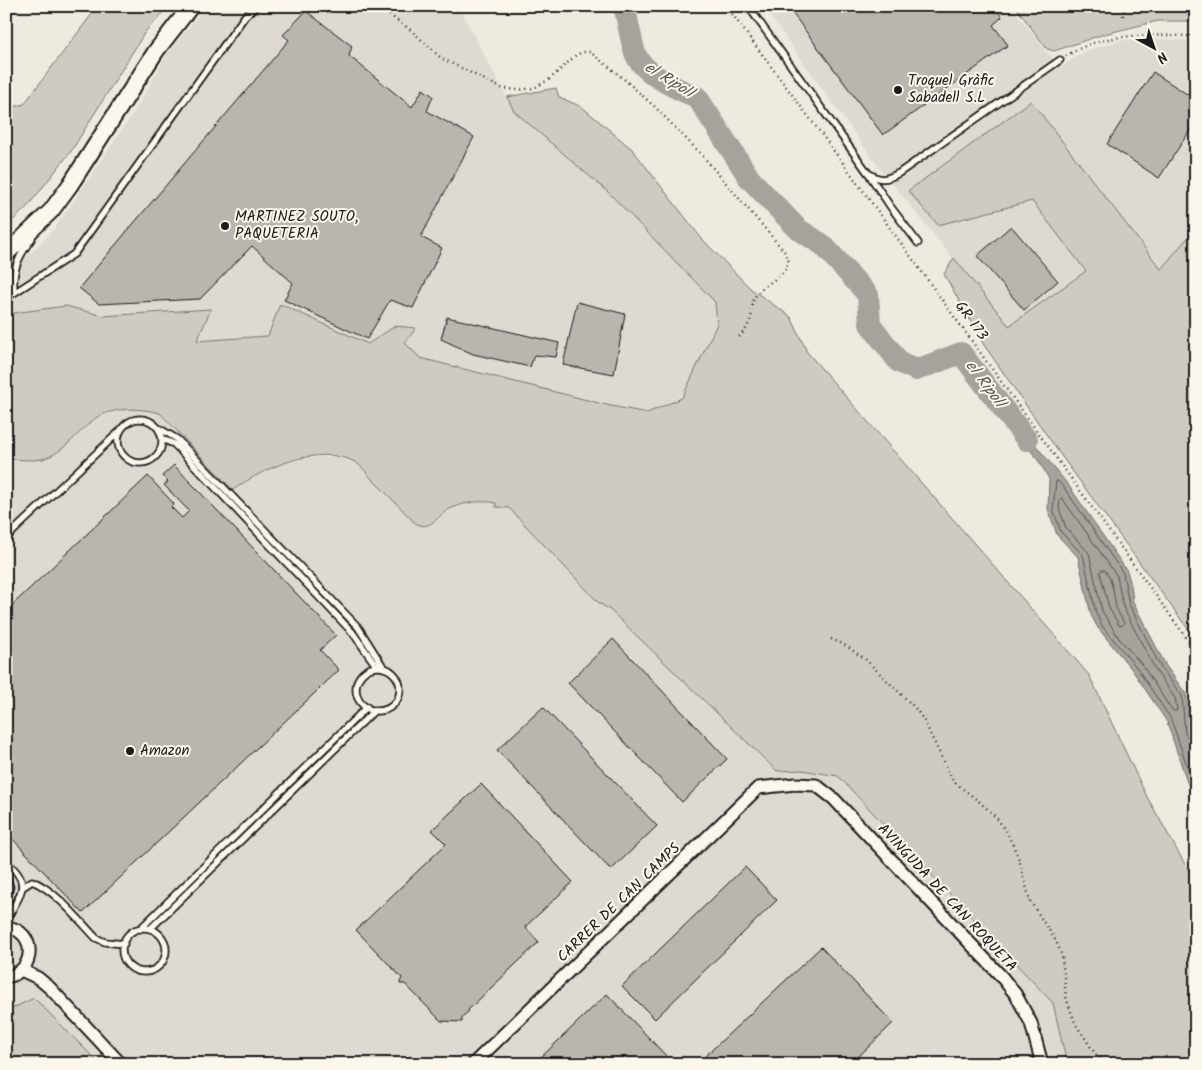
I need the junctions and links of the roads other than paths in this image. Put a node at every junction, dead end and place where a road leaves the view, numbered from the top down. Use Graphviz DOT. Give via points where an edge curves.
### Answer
graph roads {
  1 [pos="191,6"];
  2 [pos="256,6"];
  3 [pos="748,6"];
  4 [pos="1060,60"];
  5 [pos="868,173"];
  6 [pos="51,211"];
  7 [pos="918,243"];
  8 [pos="6,254"];
  9 [pos="14,294"];
  10 [pos="6,296"];
  11 [pos="157,427"];
  12 [pos="121,430"];
  13 [pos="162,440"];
  14 [pos="6,538"];
  15 [pos="381,668"];
  16 [pos="367,707"];
  17 [pos="375,710"];
  18 [pos="795,784"];
  19 [pos="6,862"];
  20 [pos="6,877"];
  21 [pos="23,887"];
  22 [pos="6,898"];
  23 [pos="6,921"];
  24 [pos="6,927"];
  25 [pos="140,929"];
  26 [pos="150,929"];
  27 [pos="124,944"];
  28 [pos="22,970"];
  29 [pos="6,977"];
  30 [pos="121,1064"];
  31 [pos="473,1064"];
  32 [pos="1042,1064"];
  1 -- 6 [label="main road" via="156,51"];
  2 -- 9 [label="lane" via="245,16 74,254"];
  3 -- 5 [label="lane"];
  4 -- 5 [label="lane" via="899,173 888,179"];
  5 -- 7 [label="lane"];
  6 -- 8 [label="main road"];
  6 -- 9 [label="lane" via="15,267"];
  9 -- 10 [label="lane"];
  11 -- 12 [label="lane" via="138,420 131,421"];
  11 -- 13 [label="lane"];
  11 -- 15 [label="lane" via="177,439 358,627"];
  12 -- 13 [label="lane" via="120,450 135,462 154,458"];
  12 -- 14 [label="lane"];
  13 -- 15 [label="lane" via="174,444 347,626"];
  15 -- 16 [label="lane" via="364,672 357,685 359,700"];
  15 -- 17 [label="lane" via="395,675 400,694 386,710"];
  16 -- 17 [label="lane"];
  16 -- 25 [label="lane"];
  17 -- 26 [label="lane"];
  18 -- 31 [label="street, CARRER DE CAN CAMPS" via="758,788"];
  18 -- 32 [label="street, AVINGUDA DE CAN ROQUETA" via="816,785 834,799 1001,976 1031,1023"];
  19 -- 21 [label="lane" via="22,878"];
  20 -- 22 [label="lane" via="10,887"];
  21 -- 23 [label="lane"];
  21 -- 27 [label="lane" via="32,881 40,884 96,938"];
  24 -- 28 [label="street" via="18,931 28,943 29,958"];
  25 -- 26 [label="lane"];
  25 -- 27 [label="lane" via="130,934"];
  26 -- 27 [label="lane" via="161,936 166,949 163,962 158,967 144,972 130,967 123,954"];
  28 -- 29 [label="street"];
  28 -- 30 [label="street" via="50,988"];
}
